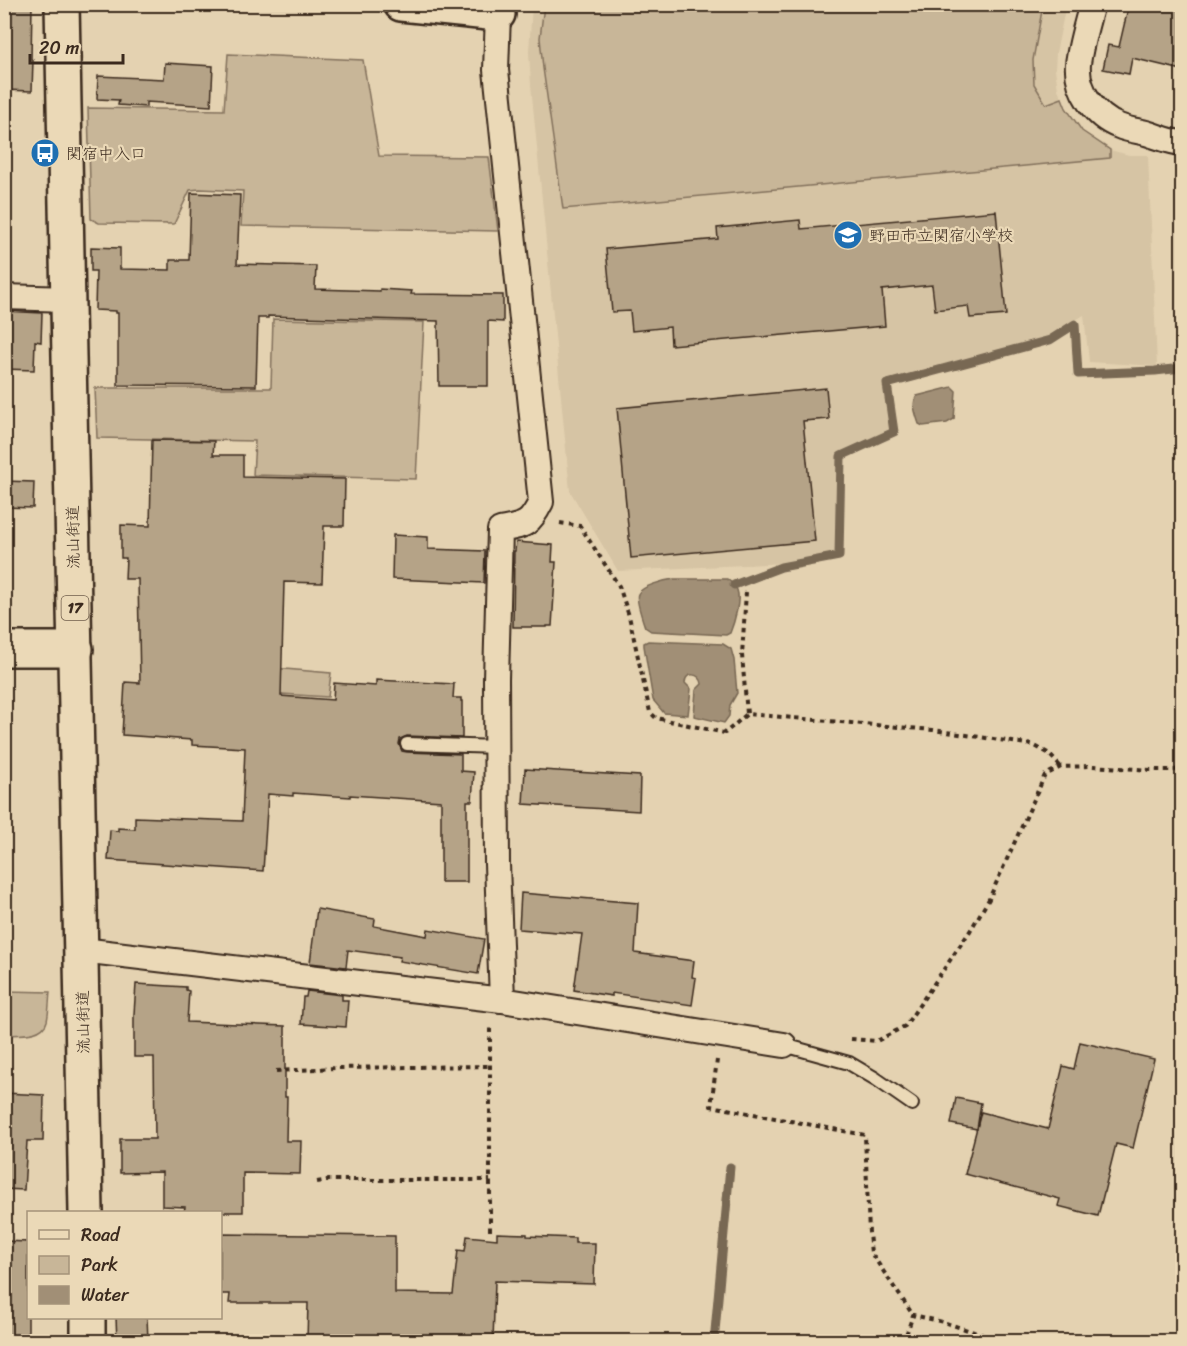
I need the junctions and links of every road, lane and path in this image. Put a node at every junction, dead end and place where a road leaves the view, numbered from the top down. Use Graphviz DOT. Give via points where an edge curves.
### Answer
graph roads {
  1 [pos="62,4"];
  2 [pos="400,4"];
  3 [pos="1092,4"];
  4 [pos="499,9"];
  5 [pos="1182,143"];
  6 [pos="4,297"];
  7 [pos="68,299"];
  8 [pos="532,519"];
  9 [pos="746,592"];
  10 [pos="4,649"];
  11 [pos="76,649"];
  12 [pos="747,714"];
  13 [pos="407,744"];
  14 [pos="497,747"];
  15 [pos="1182,763"];
  16 [pos="1061,767"];
  17 [pos="82,950"];
  18 [pos="496,1000"];
  19 [pos="721,1035"];
  20 [pos="844,1039"];
  21 [pos="784,1045"];
  22 [pos="490,1066"];
  23 [pos="276,1071"];
  24 [pos="912,1104"];
  25 [pos="490,1180"];
  26 [pos="317,1182"];
  27 [pos="86,1211"];
  28 [pos="490,1231"];
  29 [pos="913,1314"];
  30 [pos="88,1319"];
  31 [pos="88,1341"];
  32 [pos="910,1341"];
  33 [pos="1005,1341"];
  1 -- 7 [label="main road, 流山街道 / 17"];
  2 -- 4 [label="main road"];
  3 -- 5 [label="street" via="1078,65 1083,94 1102,116 1118,126"];
  4 -- 8 [label="street" via="496,70 541,502"];
  6 -- 7 [label="street"];
  7 -- 11 [label="main road, 流山街道 / 17"];
  8 -- 12 [label="path" via="580,526 620,586 650,712 656,718 725,733"];
  8 -- 14 [label="street" via="500,530"];
  9 -- 12 [label="path" via="742,655"];
  10 -- 11 [label="main road"];
  11 -- 17 [label="main road, 流山街道 / 17"];
  12 -- 16 [label="path" via="933,730 1033,745"];
  13 -- 14 [label="lane"];
  14 -- 18 [label="street"];
  15 -- 16 [label="path" via="1176,770"];
  16 -- 20 [label="path" via="1045,775 989,899 905,1026 877,1041"];
  17 -- 18 [label="street"];
  17 -- 27 [label="main road, 流山街道 / 17"];
  18 -- 19 [label="street"];
  18 -- 22 [label="path"];
  19 -- 21 [label="street"];
  19 -- 29 [label="path" via="711,1106 865,1135 871,1252"];
  21 -- 24 [label="lane" via="849,1063"];
  22 -- 23 [label="path"];
  22 -- 25 [label="path"];
  25 -- 26 [label="path"];
  25 -- 28 [label="path"];
  29 -- 32 [label="path" via="906,1335"];
  29 -- 33 [label="path"];
  30 -- 31 [label="main road"];
}
